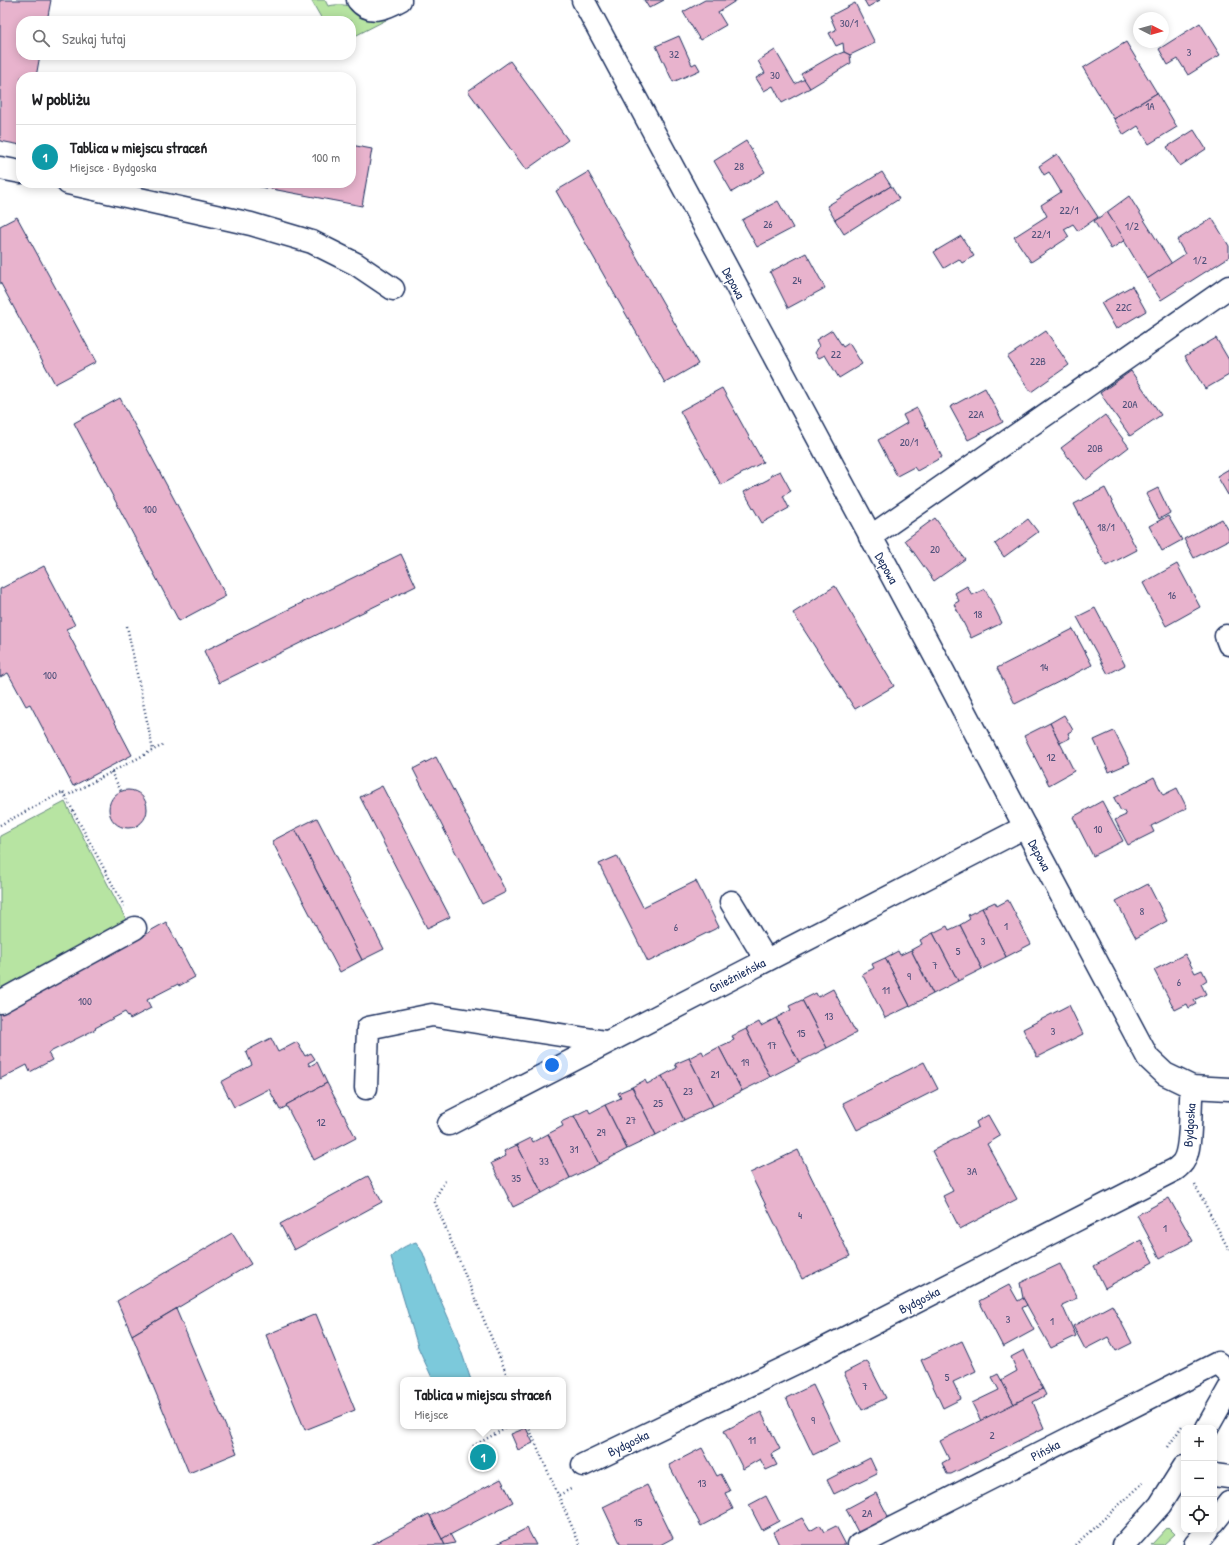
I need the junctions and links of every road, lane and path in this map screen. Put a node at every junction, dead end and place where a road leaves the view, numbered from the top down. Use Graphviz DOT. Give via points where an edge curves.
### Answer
graph roads {
  1 [pos="358,0"];
  2 [pos="400,0"];
  3 [pos="583,0"];
  4 [pos="0,168"];
  5 [pos="16,171"];
  6 [pos="90,188"];
  7 [pos="1229,287"];
  8 [pos="393,289"];
  9 [pos="870,536"];
  10 [pos="127,626"];
  11 [pos="163,745"];
  12 [pos="153,750"];
  13 [pos="111,772"];
  14 [pos="121,791"];
  15 [pos="66,796"];
  16 [pos="0,825"];
  17 [pos="1025,827"];
  18 [pos="731,902"];
  19 [pos="136,928"];
  20 [pos="766,960"];
  21 [pos="0,1002"];
  22 [pos="606,1042"];
  23 [pos="1192,1087"];
  24 [pos="366,1088"];
  25 [pos="1229,1089"];
  26 [pos="449,1124"];
  27 [pos="1183,1162"];
  28 [pos="445,1181"];
  29 [pos="1229,1250"];
  30 [pos="1229,1374"];
  31 [pos="508,1377"];
  32 [pos="1229,1389"];
  33 [pos="1183,1424"];
  34 [pos="1209,1425"];
  35 [pos="504,1429"];
  36 [pos="529,1429"];
  37 [pos="473,1446"];
  38 [pos="1166,1449"];
  39 [pos="583,1464"];
  40 [pos="1181,1473"];
  41 [pos="1148,1474"];
  42 [pos="1217,1475"];
  43 [pos="1229,1477"];
  44 [pos="1229,1503"];
  45 [pos="1217,1518"];
  46 [pos="1205,1533"];
  47 [pos="580,1545"];
  48 [pos="859,1545"];
  49 [pos="1075,1545"];
  50 [pos="1124,1545"];
  51 [pos="1195,1545"];
  1 -- 2 [label="street" via="363,6 376,10"];
  3 -- 9 [label="street, Depowa"];
  4 -- 5 [label="street"];
  6 -- 8 [label="street" via="251,224 312,242 356,264"];
  7 -- 9 [label="street"];
  9 -- 17 [label="street, Depowa"];
  10 -- 12 [label="path"];
  11 -- 12 [label="path"];
  12 -- 13 [label="path"];
  13 -- 14 [label="path"];
  13 -- 15 [label="path"];
  15 -- 16 [label="path" via="63,792"];
  15 -- 19 [label="path"];
  17 -- 20 [label="street, Gnieźnieńska"];
  17 -- 23 [label="street, Depowa" via="1148,1058 1165,1074"];
  18 -- 20 [label="street"];
  19 -- 21 [label="street"];
  20 -- 22 [label="street, Gnieźnieńska"];
  22 -- 24 [label="street" via="432,1015 368,1028"];
  22 -- 26 [label="street, Gnieźnieńska"];
  23 -- 25 [label="street, Depowa"];
  23 -- 27 [label="street, Bydgoska" via="1189,1149"];
  27 -- 29 [label="path"];
  27 -- 39 [label="street, Bydgoska" via="1176,1169 814,1354"];
  28 -- 31 [label="path" via="434,1200"];
  30 -- 48 [label="street, Pińska" via="1218,1363"];
  32 -- 34 [label="street"];
  33 -- 38 [label="path"];
  35 -- 37 [label="path"];
  36 -- 47 [label="path"];
  40 -- 50 [label="street" via="1160,1505"];
  41 -- 49 [label="path" via="1140,1486"];
  42 -- 43 [label="street"];
  44 -- 45 [label="street"];
  46 -- 51 [label="street"];
}
